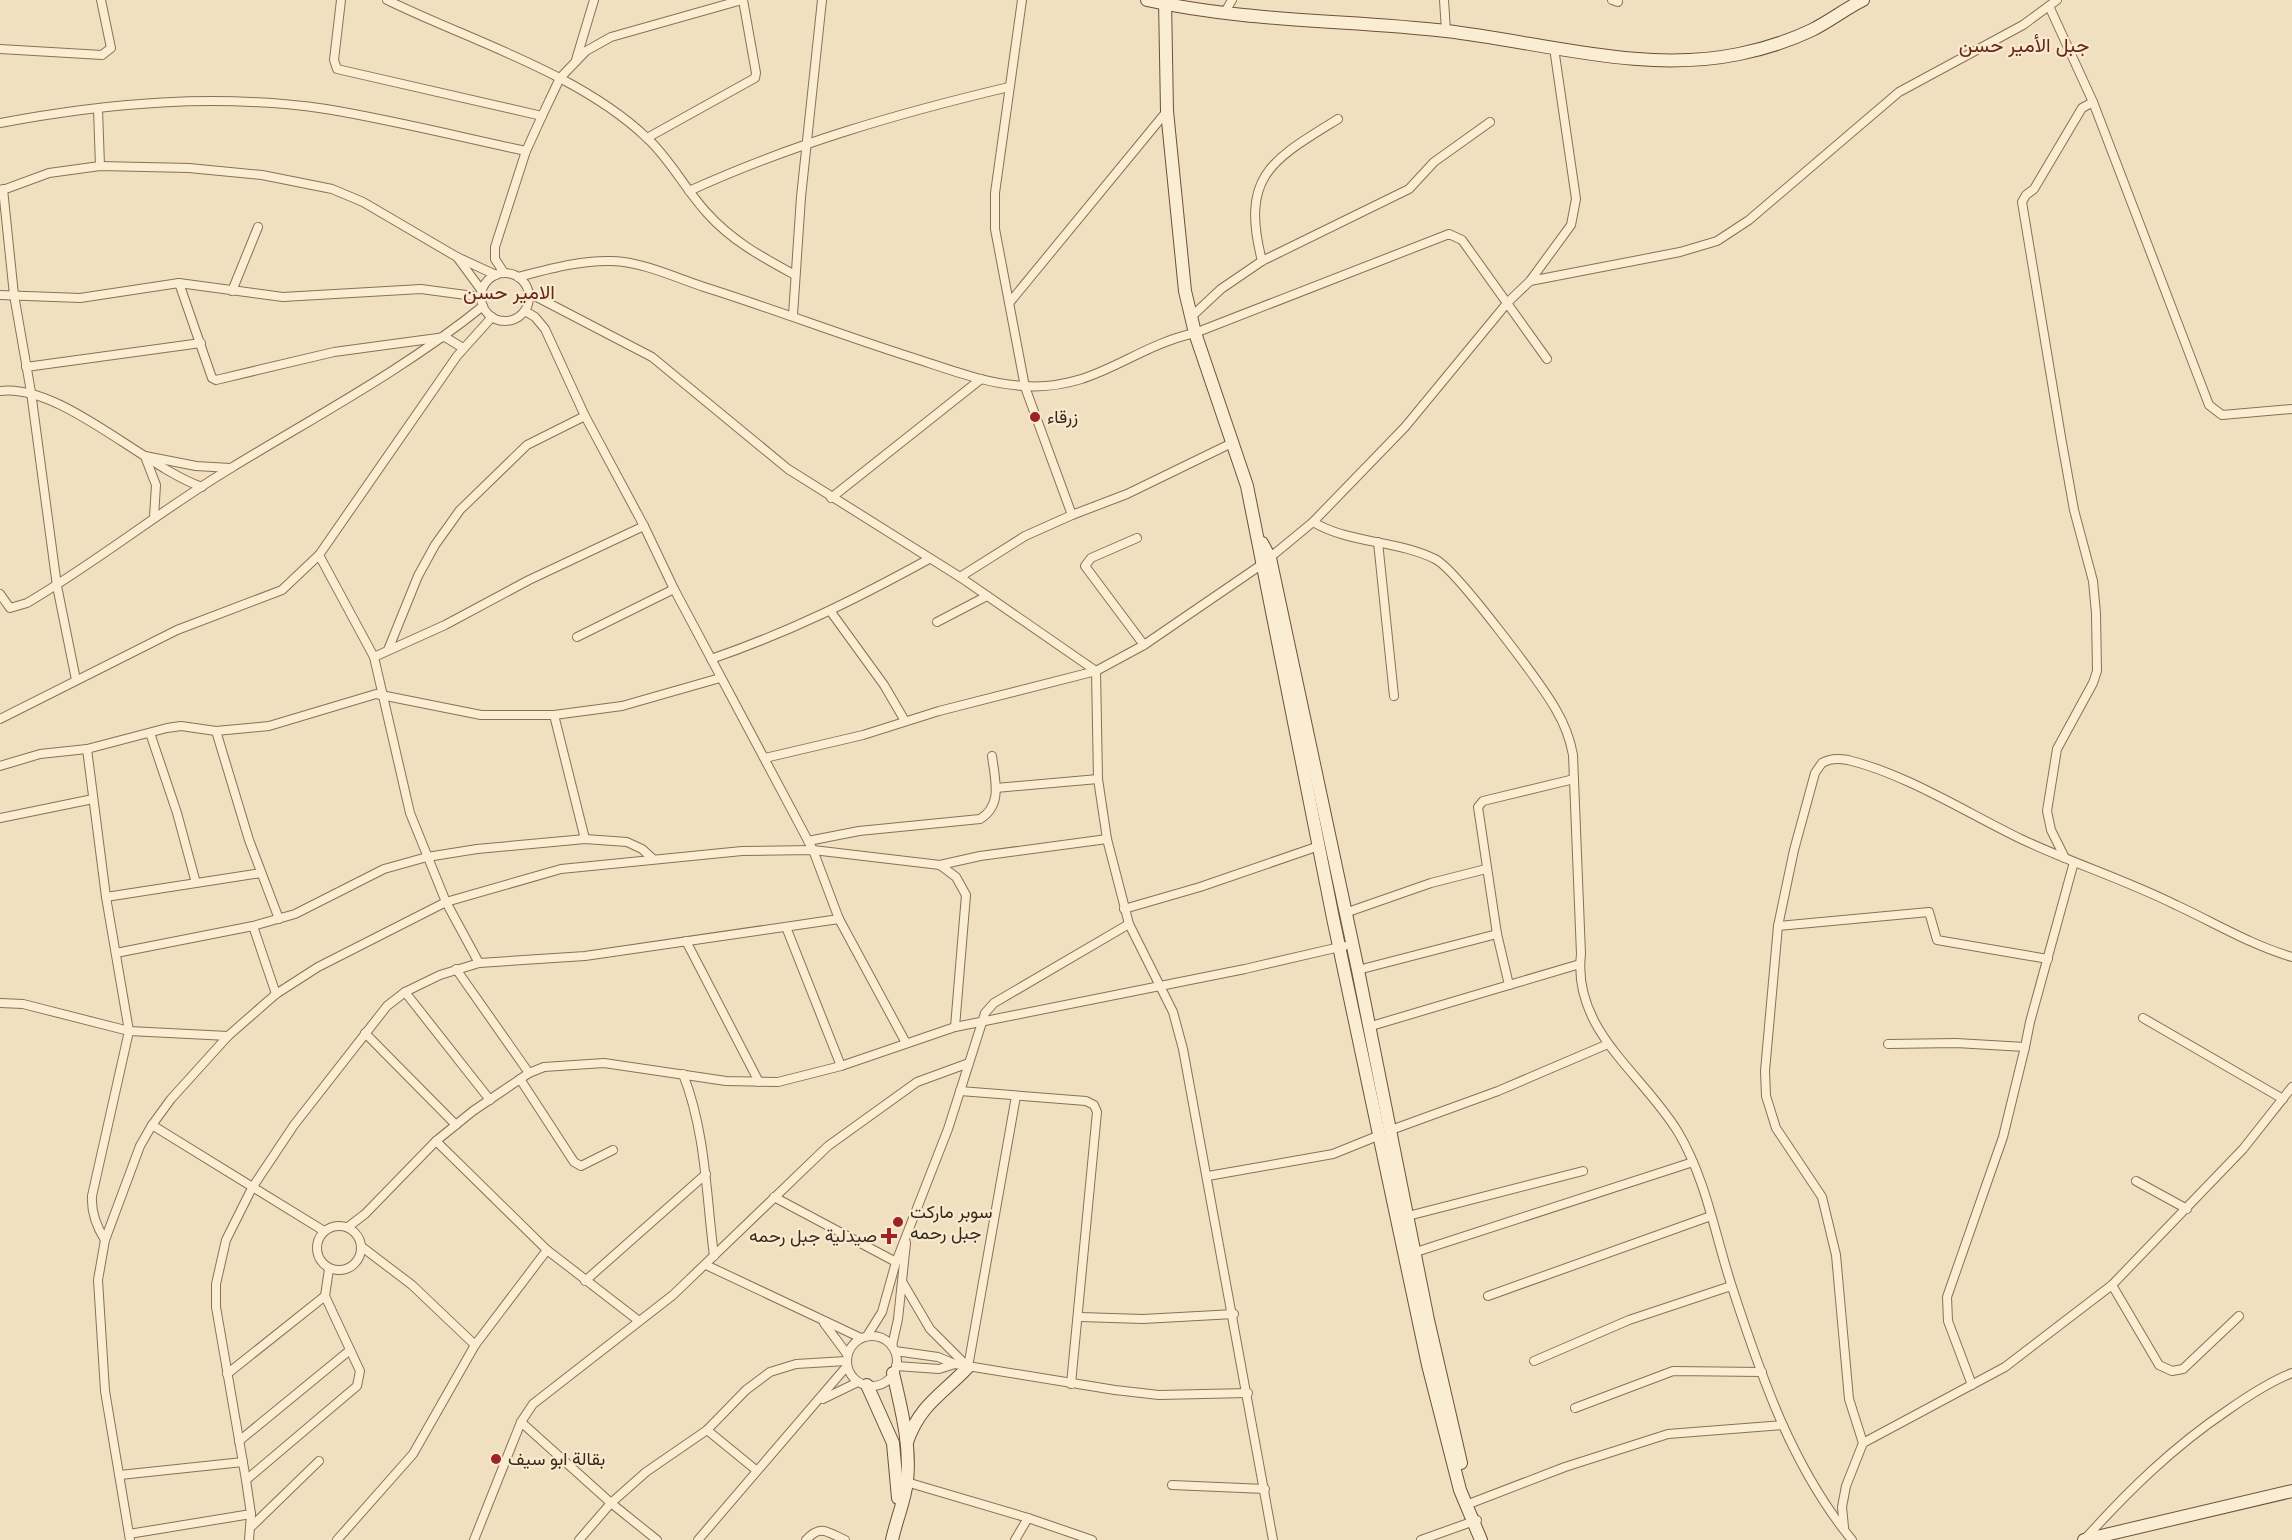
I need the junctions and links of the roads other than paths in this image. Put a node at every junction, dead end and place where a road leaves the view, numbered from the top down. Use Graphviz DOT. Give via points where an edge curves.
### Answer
graph roads {
  1 [pos="101,0"];
  2 [pos="341,0"];
  3 [pos="387,0"];
  4 [pos="594,0"];
  5 [pos="742,0"];
  6 [pos="822,0"];
  7 [pos="1022,0"];
  8 [pos="1147,0"];
  9 [pos="1232,0"];
  10 [pos="1444,0"];
  11 [pos="1863,0"];
  12 [pos="2057,0"];
  13 [pos="1165,2"];
  14 [pos="2049,6"];
  15 [pos="1225,12"];
  16 [pos="1446,32"];
  17 [pos="1554,48"];
  18 [pos="0,49"];
  19 [pos="576,61"];
  20 [pos="560,78"];
  21 [pos="1009,87"];
  22 [pos="2093,102"];
  23 [pos="98,109"];
  24 [pos="1167,111"];
  25 [pos="542,116"];
  26 [pos="1338,119"];
  27 [pos="1491,122"];
  28 [pos="0,123"];
  29 [pos="647,138"];
  30 [pos="806,144"];
  31 [pos="526,151"];
  32 [pos="100,166"];
  33 [pos="1,190"];
  34 [pos="689,192"];
  35 [pos="258,227"];
  36 [pos="456,257"];
  37 [pos="1262,261"];
  38 [pos="500,274"];
  39 [pos="795,276"];
  40 [pos="518,277"];
  41 [pos="1530,281"];
  42 [pos="179,283"];
  43 [pos="232,291"];
  44 [pos="529,293"];
  45 [pos="0,295"];
  46 [pos="14,295"];
  47 [pos="482,298"];
  48 [pos="1010,302"];
  49 [pos="1508,302"];
  50 [pos="525,311"];
  51 [pos="793,315"];
  52 [pos="492,317"];
  53 [pos="1191,317"];
  54 [pos="1195,333"];
  55 [pos="445,337"];
  56 [pos="201,343"];
  57 [pos="463,348"];
  58 [pos="1547,359"];
  59 [pos="26,367"];
  60 [pos="981,379"];
  61 [pos="1025,387"];
  62 [pos="0,392"];
  63 [pos="31,392"];
  64 [pos="2292,409"];
  65 [pos="585,416"];
  66 [pos="1234,442"];
  67 [pos="144,456"];
  68 [pos="230,468"];
  69 [pos="202,487"];
  70 [pos="831,498"];
  71 [pos="1072,515"];
  72 [pos="154,517"];
  73 [pos="1313,522"];
  74 [pos="644,526"];
  75 [pos="1137,538"];
  76 [pos="1378,542"];
  77 [pos="319,555"];
  78 [pos="929,559"];
  79 [pos="1265,562"];
  80 [pos="960,577"];
  81 [pos="57,585"];
  82 [pos="674,589"];
  83 [pos="0,594"];
  84 [pos="987,596"];
  85 [pos="831,612"];
  86 [pos="937,622"];
  87 [pos="577,637"];
  88 [pos="1144,645"];
  89 [pos="388,650"];
  90 [pos="375,657"];
  91 [pos="711,659"];
  92 [pos="1096,672"];
  93 [pos="720,678"];
  94 [pos="76,680"];
  95 [pos="385,694"];
  96 [pos="1394,696"];
  97 [pos="554,715"];
  98 [pos="0,719"];
  99 [pos="905,721"];
  100 [pos="216,731"];
  101 [pos="150,733"];
  102 [pos="87,749"];
  103 [pos="992,756"];
  104 [pos="765,758"];
  105 [pos="0,766"];
  106 [pos="1098,779"];
  107 [pos="1574,779"];
  108 [pos="996,788"];
  109 [pos="93,799"];
  110 [pos="0,818"];
  111 [pos="585,839"];
  112 [pos="1107,839"];
  113 [pos="808,841"];
  114 [pos="1319,846"];
  115 [pos="813,850"];
  116 [pos="427,857"];
  117 [pos="652,858"];
  118 [pos="2065,858"];
  119 [pos="2074,862"];
  120 [pos="940,865"];
  121 [pos="1485,869"];
  122 [pos="261,873"];
  123 [pos="196,883"];
  124 [pos="106,897"];
  125 [pos="446,902"];
  126 [pos="1124,909"];
  127 [pos="1345,913"];
  128 [pos="279,919"];
  129 [pos="839,919"];
  130 [pos="1129,924"];
  131 [pos="1778,926"];
  132 [pos="254,927"];
  133 [pos="786,927"];
  134 [pos="1497,934"];
  135 [pos="686,941"];
  136 [pos="1353,945"];
  137 [pos="1340,947"];
  138 [pos="116,953"];
  139 [pos="2292,957"];
  140 [pos="2048,959"];
  141 [pos="479,963"];
  142 [pos="1580,964"];
  143 [pos="456,969"];
  144 [pos="1358,970"];
  145 [pos="1509,985"];
  146 [pos="1161,987"];
  147 [pos="405,992"];
  148 [pos="276,994"];
  149 [pos="0,1003"];
  150 [pos="2143,1018"];
  151 [pos="981,1023"];
  152 [pos="955,1027"];
  153 [pos="1368,1027"];
  154 [pos="129,1031"];
  155 [pos="365,1033"];
  156 [pos="228,1036"];
  157 [pos="906,1043"];
  158 [pos="1608,1044"];
  159 [pos="1888,1044"];
  160 [pos="2025,1047"];
  161 [pos="969,1063"];
  162 [pos="841,1066"];
  163 [pos="530,1073"];
  164 [pos="683,1074"];
  165 [pos="520,1079"];
  166 [pos="759,1082"];
  167 [pos="2292,1087"];
  168 [pos="960,1092"];
  169 [pos="1016,1096"];
  170 [pos="490,1100"];
  171 [pos="2283,1100"];
  172 [pos="152,1125"];
  173 [pos="456,1125"];
  174 [pos="1385,1133"];
  175 [pos="436,1142"];
  176 [pos="613,1150"];
  177 [pos="1693,1162"];
  178 [pos="1583,1171"];
  179 [pos="706,1174"];
  180 [pos="1208,1176"];
  181 [pos="2136,1181"];
  182 [pos="252,1188"];
  183 [pos="774,1197"];
  184 [pos="2187,1209"];
  185 [pos="1408,1216"];
  186 [pos="1711,1216"];
  187 [pos="348,1227"];
  188 [pos="324,1231"];
  189 [pos="906,1237"];
  190 [pos="105,1240"];
  191 [pos="362,1247"];
  192 [pos="547,1250"];
  193 [pos="1410,1253"];
  194 [pos="714,1256"];
  195 [pos="896,1262"];
  196 [pos="705,1265"];
  197 [pos="329,1269"];
  198 [pos="585,1281"];
  199 [pos="903,1283"];
  200 [pos="2112,1285"];
  201 [pos="1731,1286"];
  202 [pos="325,1296"];
  203 [pos="1488,1296"];
  204 [pos="1234,1314"];
  205 [pos="2239,1316"];
  206 [pos="1080,1317"];
  207 [pos="639,1321"];
  208 [pos="824,1323"];
  209 [pos="864,1337"];
  210 [pos="475,1345"];
  211 [pos="894,1348"];
  212 [pos="351,1350"];
  213 [pos="847,1360"];
  214 [pos="1534,1361"];
  215 [pos="955,1364"];
  216 [pos="968,1366"];
  217 [pos="895,1370"];
  218 [pos="1762,1372"];
  219 [pos="2292,1373"];
  220 [pos="227,1374"];
  221 [pos="862,1384"];
  222 [pos="1071,1384"];
  223 [pos="1972,1385"];
  224 [pos="1248,1393"];
  225 [pos="819,1400"];
  226 [pos="1575,1408"];
  227 [pos="521,1422"];
  228 [pos="1782,1425"];
  229 [pos="707,1430"];
  230 [pos="239,1441"];
  231 [pos="906,1443"];
  232 [pos="1863,1443"];
  233 [pos="319,1461"];
  234 [pos="243,1462"];
  235 [pos="756,1470"];
  236 [pos="120,1475"];
  237 [pos="246,1480"];
  238 [pos="903,1481"];
  239 [pos="1172,1485"];
  240 [pos="1265,1489"];
  241 [pos="2292,1491"];
  242 [pos="611,1503"];
  243 [pos="1468,1504"];
  244 [pos="251,1514"];
  245 [pos="1028,1518"];
  246 [pos="251,1527"];
  247 [pos="1477,1528"];
  248 [pos="1845,1531"];
  249 [pos="130,1537"];
  250 [pos="249,1540"];
  251 [pos="338,1540"];
  252 [pos="474,1540"];
  253 [pos="579,1540"];
  254 [pos="657,1540"];
  255 [pos="698,1540"];
  256 [pos="806,1540"];
  257 [pos="845,1540"];
  258 [pos="892,1540"];
  259 [pos="1015,1540"];
  260 [pos="1092,1540"];
  261 [pos="1273,1540"];
  262 [pos="1421,1540"];
  263 [pos="1852,1540"];
  264 [pos="2084,1540"];
  1 -- 18 [label="street" via="111,48 102,55"];
  2 -- 25 [label="street" via="334,60 337,69"];
  3 -- 20 [label="street"];
  4 -- 19 [label="street"];
  5 -- 19 [label="street" via="611,37 585,51"];
  5 -- 29 [label="street" via="754,78"];
  6 -- 30 [label="street"];
  7 -- 21 [label="street"];
  8 -- 13 [label="street"];
  9 -- 15 [label="street"];
  10 -- 16 [label="street"];
  11 -- 17 [label="street" via="1791,39 1737,54 1645,59"];
  12 -- 14 [label="street"];
  13 -- 15 [label="street"];
  13 -- 24 [label="street"];
  14 -- 22 [label="street"];
  14 -- 41 [label="street" via="2023,25 1899,92 1749,220 1717,242"];
  15 -- 16 [label="street"];
  16 -- 17 [label="street"];
  17 -- 41 [label="street" via="1575,213 1566,236"];
  19 -- 20 [label="street"];
  20 -- 25 [label="street"];
  20 -- 29 [label="street"];
  21 -- 30 [label="street" via="924,107"];
  21 -- 48 [label="street" via="995,213"];
  22 -- 64 [label="street" via="2204,397 2222,415"];
  22 -- 118 [label="street" via="2082,108 2022,202 2074,510 2093,581 2096,613 2097,671 2057,748 2048,811 2051,830"];
  23 -- 28 [label="street"];
  23 -- 31 [label="street" via="155,101 323,109"];
  23 -- 32 [label="street"];
  24 -- 48 [label="street"];
  24 -- 53 [label="street" via="1177,224"];
  25 -- 31 [label="street"];
  26 -- 37 [label="street" via="1287,152 1263,176 1256,224"];
  27 -- 37 [label="street" via="1434,162 1397,197 1333,224"];
  29 -- 34 [label="street"];
  30 -- 34 [label="street" via="754,161"];
  30 -- 39 [label="street"];
  31 -- 38 [label="street" via="495,247"];
  32 -- 33 [label="street" via="49,173"];
  32 -- 36 [label="street" via="229,171 332,189 379,210"];
  33 -- 46 [label="street"];
  34 -- 39 [label="street" via="733,238"];
  35 -- 43 [label="street"];
  36 -- 38 [label="street"];
  36 -- 47 [label="street"];
  37 -- 53 [label="street" via="1221,289"];
  38 -- 40 [label="street"];
  38 -- 47 [label="street" via="490,279"];
  39 -- 51 [label="street"];
  40 -- 44 [label="street"];
  40 -- 51 [label="street" via="567,265 614,261"];
  41 -- 49 [label="street"];
  42 -- 43 [label="street"];
  42 -- 46 [label="street" via="80,298"];
  42 -- 56 [label="street"];
  43 -- 47 [label="street" via="283,297 421,289"];
  44 -- 50 [label="street"];
  44 -- 70 [label="street" via="651,357 756,445"];
  45 -- 46 [label="street"];
  46 -- 59 [label="street"];
  47 -- 52 [label="street"];
  47 -- 55 [label="street"];
  48 -- 61 [label="street"];
  49 -- 54 [label="street" via="1462,240 1449,234"];
  49 -- 58 [label="street"];
  49 -- 73 [label="street" via="1405,427"];
  50 -- 52 [label="street" via="514,320"];
  50 -- 65 [label="street" via="545,329"];
  51 -- 60 [label="street" via="861,342"];
  52 -- 57 [label="street"];
  53 -- 54 [label="street"];
  54 -- 61 [label="street" via="1163,343 1089,379"];
  54 -- 66 [label="street"];
  55 -- 56 [label="street" via="334,352 219,380 212,378"];
  55 -- 57 [label="street"];
  55 -- 68 [label="street"];
  56 -- 59 [label="street"];
  57 -- 77 [label="street"];
  59 -- 63 [label="street"];
  60 -- 61 [label="street"];
  60 -- 70 [label="street"];
  61 -- 71 [label="street"];
  62 -- 63 [label="street"];
  63 -- 67 [label="street" via="104,429"];
  63 -- 81 [label="street"];
  65 -- 74 [label="street"];
  65 -- 89 [label="street" via="527,445 460,510 418,576"];
  66 -- 71 [label="street" via="1127,494"];
  66 -- 79 [label="street"];
  67 -- 68 [label="street"];
  67 -- 69 [label="street"];
  67 -- 72 [label="street" via="156,485"];
  68 -- 69 [label="street"];
  69 -- 72 [label="street"];
  70 -- 78 [label="street"];
  71 -- 80 [label="street" via="1025,536"];
  72 -- 81 [label="street"];
  73 -- 76 [label="street" via="1332,532"];
  73 -- 79 [label="street"];
  74 -- 82 [label="street"];
  74 -- 89 [label="street"];
  75 -- 88 [label="street" via="1090,558 1085,566"];
  76 -- 96 [label="street"];
  76 -- 107 [label="street" via="1434,558 1447,568 1554,707 1569,738"];
  77 -- 90 [label="street"];
  77 -- 94 [label="street" via="282,590 177,630"];
  78 -- 80 [label="street"];
  78 -- 85 [label="street"];
  79 -- 88 [label="street"];
  79 -- 114 [label="street"];
  79 -- 127 [label="street"];
  80 -- 84 [label="street"];
  81 -- 83 [label="street" via="14,608 6,605"];
  81 -- 94 [label="street"];
  82 -- 87 [label="street"];
  82 -- 91 [label="street"];
  84 -- 86 [label="street"];
  84 -- 92 [label="street"];
  85 -- 91 [label="street"];
  85 -- 99 [label="street"];
  88 -- 92 [label="street"];
  89 -- 90 [label="street"];
  90 -- 95 [label="street"];
  91 -- 93 [label="street"];
  92 -- 99 [label="street"];
  92 -- 106 [label="street"];
  93 -- 97 [label="street" via="622,706"];
  93 -- 104 [label="street"];
  94 -- 98 [label="street"];
  95 -- 97 [label="street" via="481,715"];
  95 -- 100 [label="street" via="365,696 269,726"];
  95 -- 116 [label="street" via="405,795"];
  97 -- 111 [label="street"];
  99 -- 104 [label="street"];
  100 -- 101 [label="street" via="181,726"];
  100 -- 122 [label="street"];
  101 -- 102 [label="street"];
  101 -- 123 [label="street"];
  102 -- 105 [label="street" via="40,754"];
  102 -- 109 [label="street"];
  103 -- 108 [label="street"];
  104 -- 113 [label="street"];
  106 -- 108 [label="street"];
  106 -- 112 [label="street"];
  107 -- 121 [label="street" via="1480,804"];
  107 -- 142 [label="street"];
  108 -- 113 [label="street" via="991,813 980,819 859,831"];
  109 -- 110 [label="street"];
  109 -- 124 [label="street"];
  111 -- 116 [label="street"];
  111 -- 117 [label="street" via="627,842"];
  112 -- 120 [label="street" via="1001,852"];
  112 -- 126 [label="street"];
  113 -- 115 [label="street"];
  114 -- 126 [label="street"];
  114 -- 137 [label="street"];
  115 -- 117 [label="street"];
  115 -- 120 [label="street"];
  115 -- 129 [label="street"];
  116 -- 125 [label="street"];
  116 -- 128 [label="street" via="384,869"];
  117 -- 125 [label="street" via="537,874"];
  118 -- 119 [label="street"];
  118 -- 131 [label="street" via="1893,777 1849,761 1827,760 1815,773"];
  119 -- 139 [label="street" via="2176,904 2260,947"];
  119 -- 140 [label="street"];
  120 -- 152 [label="street" via="956,877 966,895"];
  121 -- 127 [label="street"];
  121 -- 134 [label="street"];
  122 -- 123 [label="street"];
  122 -- 128 [label="street"];
  123 -- 124 [label="street"];
  124 -- 138 [label="street"];
  125 -- 141 [label="street"];
  125 -- 148 [label="street" via="318,967"];
  126 -- 130 [label="street"];
  127 -- 136 [label="street"];
  128 -- 132 [label="street"];
  129 -- 133 [label="street"];
  129 -- 157 [label="street"];
  130 -- 146 [label="street"];
  130 -- 151 [label="street" via="994,1003"];
  131 -- 140 [label="street" via="1929,912 1937,940"];
  131 -- 232 [label="street" via="1766,1096 1776,1128 1822,1197 1836,1255 1849,1399"];
  132 -- 138 [label="street"];
  132 -- 148 [label="street"];
  133 -- 135 [label="street"];
  133 -- 162 [label="street"];
  134 -- 144 [label="street"];
  134 -- 145 [label="street"];
  135 -- 141 [label="street" via="585,956"];
  135 -- 166 [label="street"];
  136 -- 137 [label="street"];
  136 -- 144 [label="street"];
  137 -- 146 [label="street"];
  137 -- 174 [label="street"];
  138 -- 154 [label="street"];
  140 -- 160 [label="street"];
  141 -- 143 [label="street"];
  142 -- 145 [label="street"];
  142 -- 158 [label="street" via="1587,1010"];
  143 -- 147 [label="street"];
  143 -- 163 [label="street"];
  144 -- 153 [label="street"];
  145 -- 153 [label="street"];
  146 -- 151 [label="street"];
  146 -- 180 [label="street" via="1183,1049"];
  147 -- 155 [label="street" via="387,1006"];
  147 -- 170 [label="street"];
  148 -- 156 [label="street"];
  149 -- 154 [label="street" via="23,1004"];
  150 -- 171 [label="street"];
  151 -- 152 [label="street"];
  151 -- 161 [label="street"];
  152 -- 157 [label="street"];
  153 -- 174 [label="street"];
  154 -- 156 [label="street"];
  154 -- 190 [label="street" via="92,1196 96,1223"];
  155 -- 173 [label="street"];
  155 -- 182 [label="street" via="294,1125"];
  156 -- 172 [label="street"];
  157 -- 162 [label="street"];
  158 -- 174 [label="street"];
  158 -- 177 [label="street" via="1672,1124"];
  159 -- 160 [label="street"];
  160 -- 223 [label="street" via="2003,1137 1947,1297 1948,1321"];
  161 -- 168 [label="street"];
  161 -- 183 [label="street" via="908,1087 828,1146"];
  162 -- 166 [label="street" via="788,1080"];
  163 -- 164 [label="street" via="558,1064 604,1063"];
  163 -- 165 [label="street"];
  164 -- 166 [label="street"];
  164 -- 179 [label="street" via="696,1116"];
  165 -- 170 [label="street"];
  165 -- 176 [label="street" via="574,1162 581,1166"];
  167 -- 171 [label="street"];
  168 -- 169 [label="street"];
  168 -- 189 [label="street"];
  169 -- 206 [label="street" via="1086,1101 1097,1112"];
  169 -- 216 [label="street"];
  170 -- 173 [label="street"];
  171 -- 184 [label="street"];
  172 -- 182 [label="street"];
  172 -- 190 [label="street" via="140,1146"];
  173 -- 175 [label="street"];
  174 -- 180 [label="street" via="1333,1154"];
  174 -- 185 [label="street"];
  174 -- 193 [label="street"];
  175 -- 187 [label="street"];
  175 -- 192 [label="street"];
  177 -- 186 [label="street"];
  177 -- 193 [label="street"];
  178 -- 185 [label="street"];
  179 -- 194 [label="street"];
  179 -- 198 [label="street"];
  180 -- 204 [label="street"];
  181 -- 184 [label="street"];
  182 -- 188 [label="street"];
  182 -- 220 [label="street" via="226,1240 216,1284"];
  183 -- 194 [label="street"];
  183 -- 195 [label="street"];
  184 -- 200 [label="street"];
  185 -- 193 [label="street"];
  186 -- 201 [label="street"];
  186 -- 203 [label="street"];
  187 -- 188 [label="street"];
  187 -- 191 [label="street" via="358,1235"];
  188 -- 197 [label="street" via="316,1251"];
  189 -- 195 [label="street"];
  189 -- 199 [label="street"];
  190 -- 236 [label="street" via="99,1266 100,1330 105,1391"];
  191 -- 197 [label="street" via="352,1267 341,1271"];
  191 -- 210 [label="street" via="412,1285"];
  192 -- 198 [label="street"];
  192 -- 210 [label="street"];
  193 -- 243 [label="street" via="1443,1429"];
  194 -- 196 [label="street"];
  195 -- 209 [label="street" via="882,1312"];
  196 -- 207 [label="street"];
  196 -- 208 [label="street"];
  197 -- 202 [label="street"];
  198 -- 207 [label="street"];
  199 -- 211 [label="street"];
  199 -- 216 [label="street" via="930,1329"];
  200 -- 205 [label="street" via="2159,1365 2172,1371 2183,1369"];
  200 -- 223 [label="street" via="2031,1348"];
  201 -- 214 [label="street" via="1629,1320"];
  201 -- 218 [label="street"];
  202 -- 212 [label="street"];
  202 -- 220 [label="street"];
  204 -- 206 [label="street" via="1143,1319"];
  204 -- 224 [label="street"];
  206 -- 222 [label="street"];
  207 -- 227 [label="street" via="548,1390"];
  208 -- 209 [label="street"];
  208 -- 213 [label="street"];
  209 -- 211 [label="street" via="881,1337"];
  209 -- 213 [label="street" via="855,1342"];
  210 -- 251 [label="street" via="413,1454"];
  211 -- 215 [label="street"];
  211 -- 217 [label="street"];
  212 -- 230 [label="street"];
  212 -- 237 [label="street" via="360,1371 357,1386"];
  213 -- 221 [label="street"];
  213 -- 225 [label="street"];
  213 -- 229 [label="street" via="777,1368 746,1390"];
  215 -- 216 [label="street"];
  215 -- 217 [label="street" via="939,1369"];
  216 -- 222 [label="street"];
  216 -- 231 [label="street" via="928,1402"];
  217 -- 221 [label="street" via="882,1384"];
  217 -- 231 [label="street"];
  218 -- 226 [label="street" via="1673,1371"];
  218 -- 228 [label="street"];
  219 -- 264 [label="street" via="2274,1380 2196,1431 2133,1485"];
  220 -- 230 [label="street"];
  221 -- 225 [label="street"];
  221 -- 238 [label="street" via="893,1443"];
  222 -- 224 [label="street" via="1159,1395"];
  223 -- 232 [label="street"];
  224 -- 240 [label="street"];
  225 -- 235 [label="street"];
  227 -- 242 [label="street"];
  227 -- 252 [label="street"];
  228 -- 243 [label="street" via="1668,1434 1564,1467"];
  228 -- 248 [label="street" via="1803,1468"];
  229 -- 235 [label="street"];
  229 -- 242 [label="street" via="646,1472"];
  230 -- 234 [label="street"];
  231 -- 238 [label="street"];
  232 -- 248 [label="street" via="1846,1486 1842,1507"];
  233 -- 246 [label="street"];
  234 -- 236 [label="street"];
  234 -- 237 [label="street"];
  235 -- 255 [label="street"];
  236 -- 249 [label="street"];
  237 -- 244 [label="street"];
  238 -- 245 [label="street"];
  238 -- 258 [label="street"];
  239 -- 240 [label="street"];
  240 -- 261 [label="street"];
  241 -- 264 [label="street"];
  242 -- 253 [label="street"];
  242 -- 254 [label="street"];
  243 -- 247 [label="street"];
  244 -- 246 [label="street"];
  244 -- 249 [label="street"];
  245 -- 259 [label="street"];
  245 -- 260 [label="street"];
  246 -- 250 [label="street"];
  247 -- 262 [label="street"];
  248 -- 263 [label="street"];
  256 -- 257 [label="street" via="820,1530"];
}
